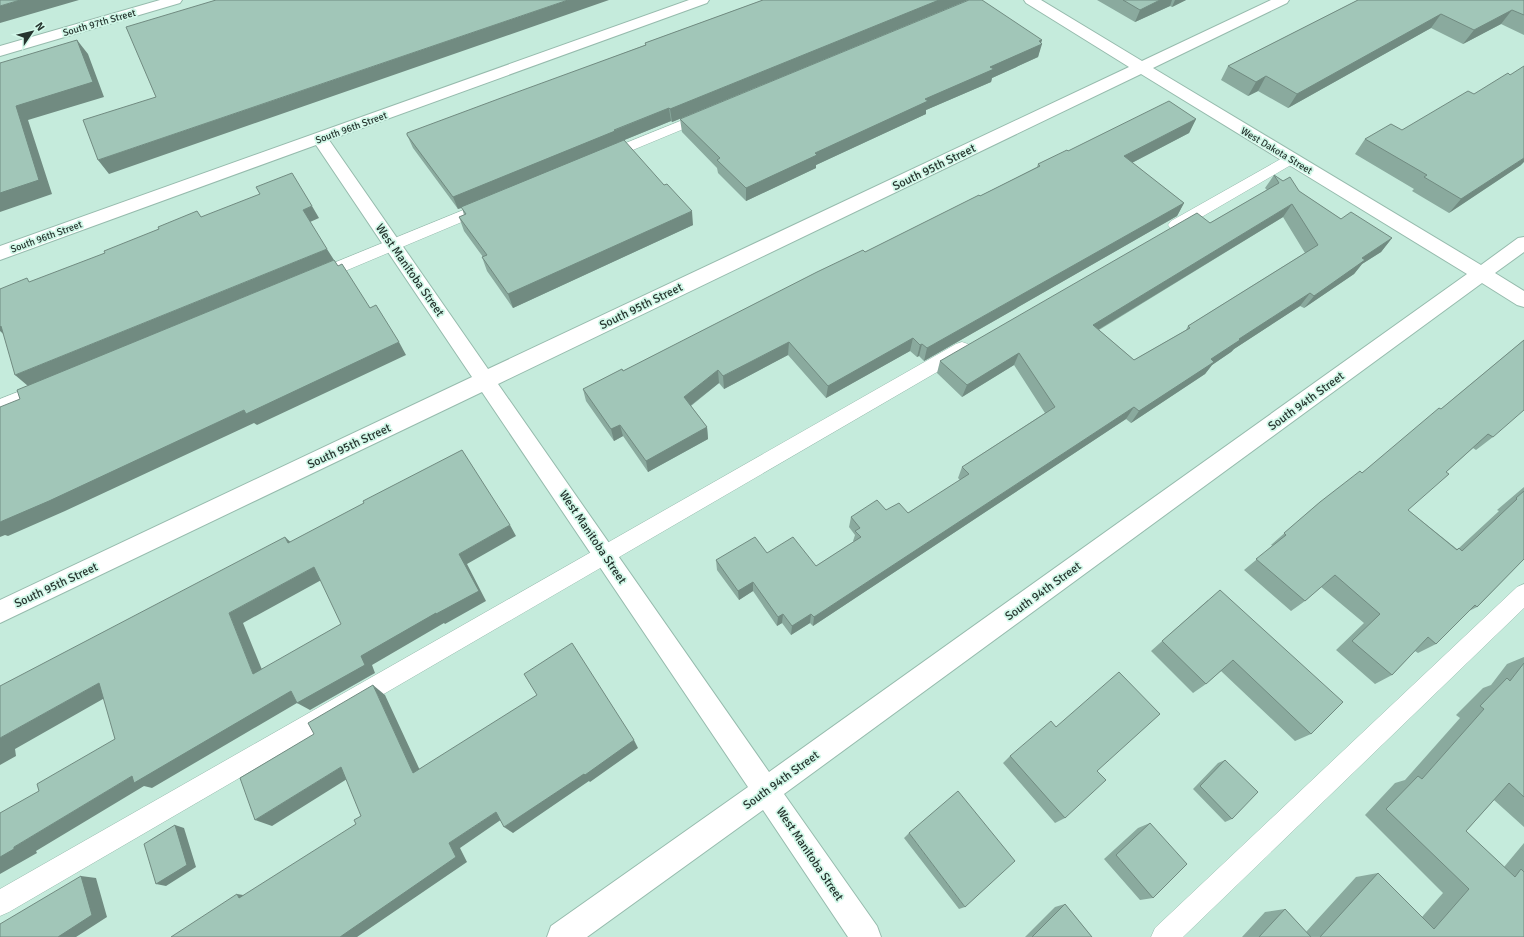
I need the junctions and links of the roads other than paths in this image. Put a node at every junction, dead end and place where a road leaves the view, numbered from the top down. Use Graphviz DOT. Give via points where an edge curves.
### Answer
graph roads {
  1 [pos="175,0"];
  2 [pos="702,0"];
  3 [pos="1031,0"];
  4 [pos="1282,0"];
  5 [pos="0,51"];
  6 [pos="1141,68"];
  7 [pos="719,109"];
  8 [pos="319,138"];
  9 [pos="1291,159"];
  10 [pos="595,161"];
  11 [pos="499,200"];
  12 [pos="1160,234"];
  13 [pos="1524,243"];
  14 [pos="393,245"];
  15 [pos="0,253"];
  16 [pos="1481,274"];
  17 [pos="306,281"];
  18 [pos="1524,300"];
  19 [pos="981,338"];
  20 [pos="486,380"];
  21 [pos="58,383"];
  22 [pos="0,407"];
  23 [pos="605,555"];
  24 [pos="1524,594"];
  25 [pos="0,612"];
  26 [pos="766,791"];
  27 [pos="0,903"];
  28 [pos="562,937"];
  29 [pos="866,937"];
  30 [pos="1164,937"];
  1 -- 5 [label="street, South 97th Street"];
  2 -- 8 [label="street, South 96th Street"];
  3 -- 6 [label="street, West Dakota Street"];
  4 -- 6 [label="street, South 95th Street"];
  6 -- 9 [label="street, West Dakota Street"];
  6 -- 20 [label="street, South 95th Street"];
  7 -- 10 [label="lane"];
  8 -- 14 [label="street, West Manitoba Street"];
  8 -- 15 [label="street, South 96th Street"];
  9 -- 12 [label="lane"];
  9 -- 16 [label="street, West Dakota Street"];
  11 -- 14 [label="lane"];
  13 -- 16 [label="street, South 94th Street"];
  14 -- 17 [label="lane"];
  14 -- 20 [label="street, West Manitoba Street"];
  16 -- 18 [label="street, West Dakota Street"];
  16 -- 26 [label="street, South 94th Street"];
  19 -- 23 [label="lane"];
  20 -- 23 [label="street, West Manitoba Street"];
  20 -- 25 [label="street, South 95th Street"];
  21 -- 22 [label="lane"];
  23 -- 26 [label="street, West Manitoba Street"];
  23 -- 27 [label="lane"];
  24 -- 30 [label="lane"];
  26 -- 28 [label="street, South 94th Street"];
  26 -- 29 [label="street, West Manitoba Street"];
}
